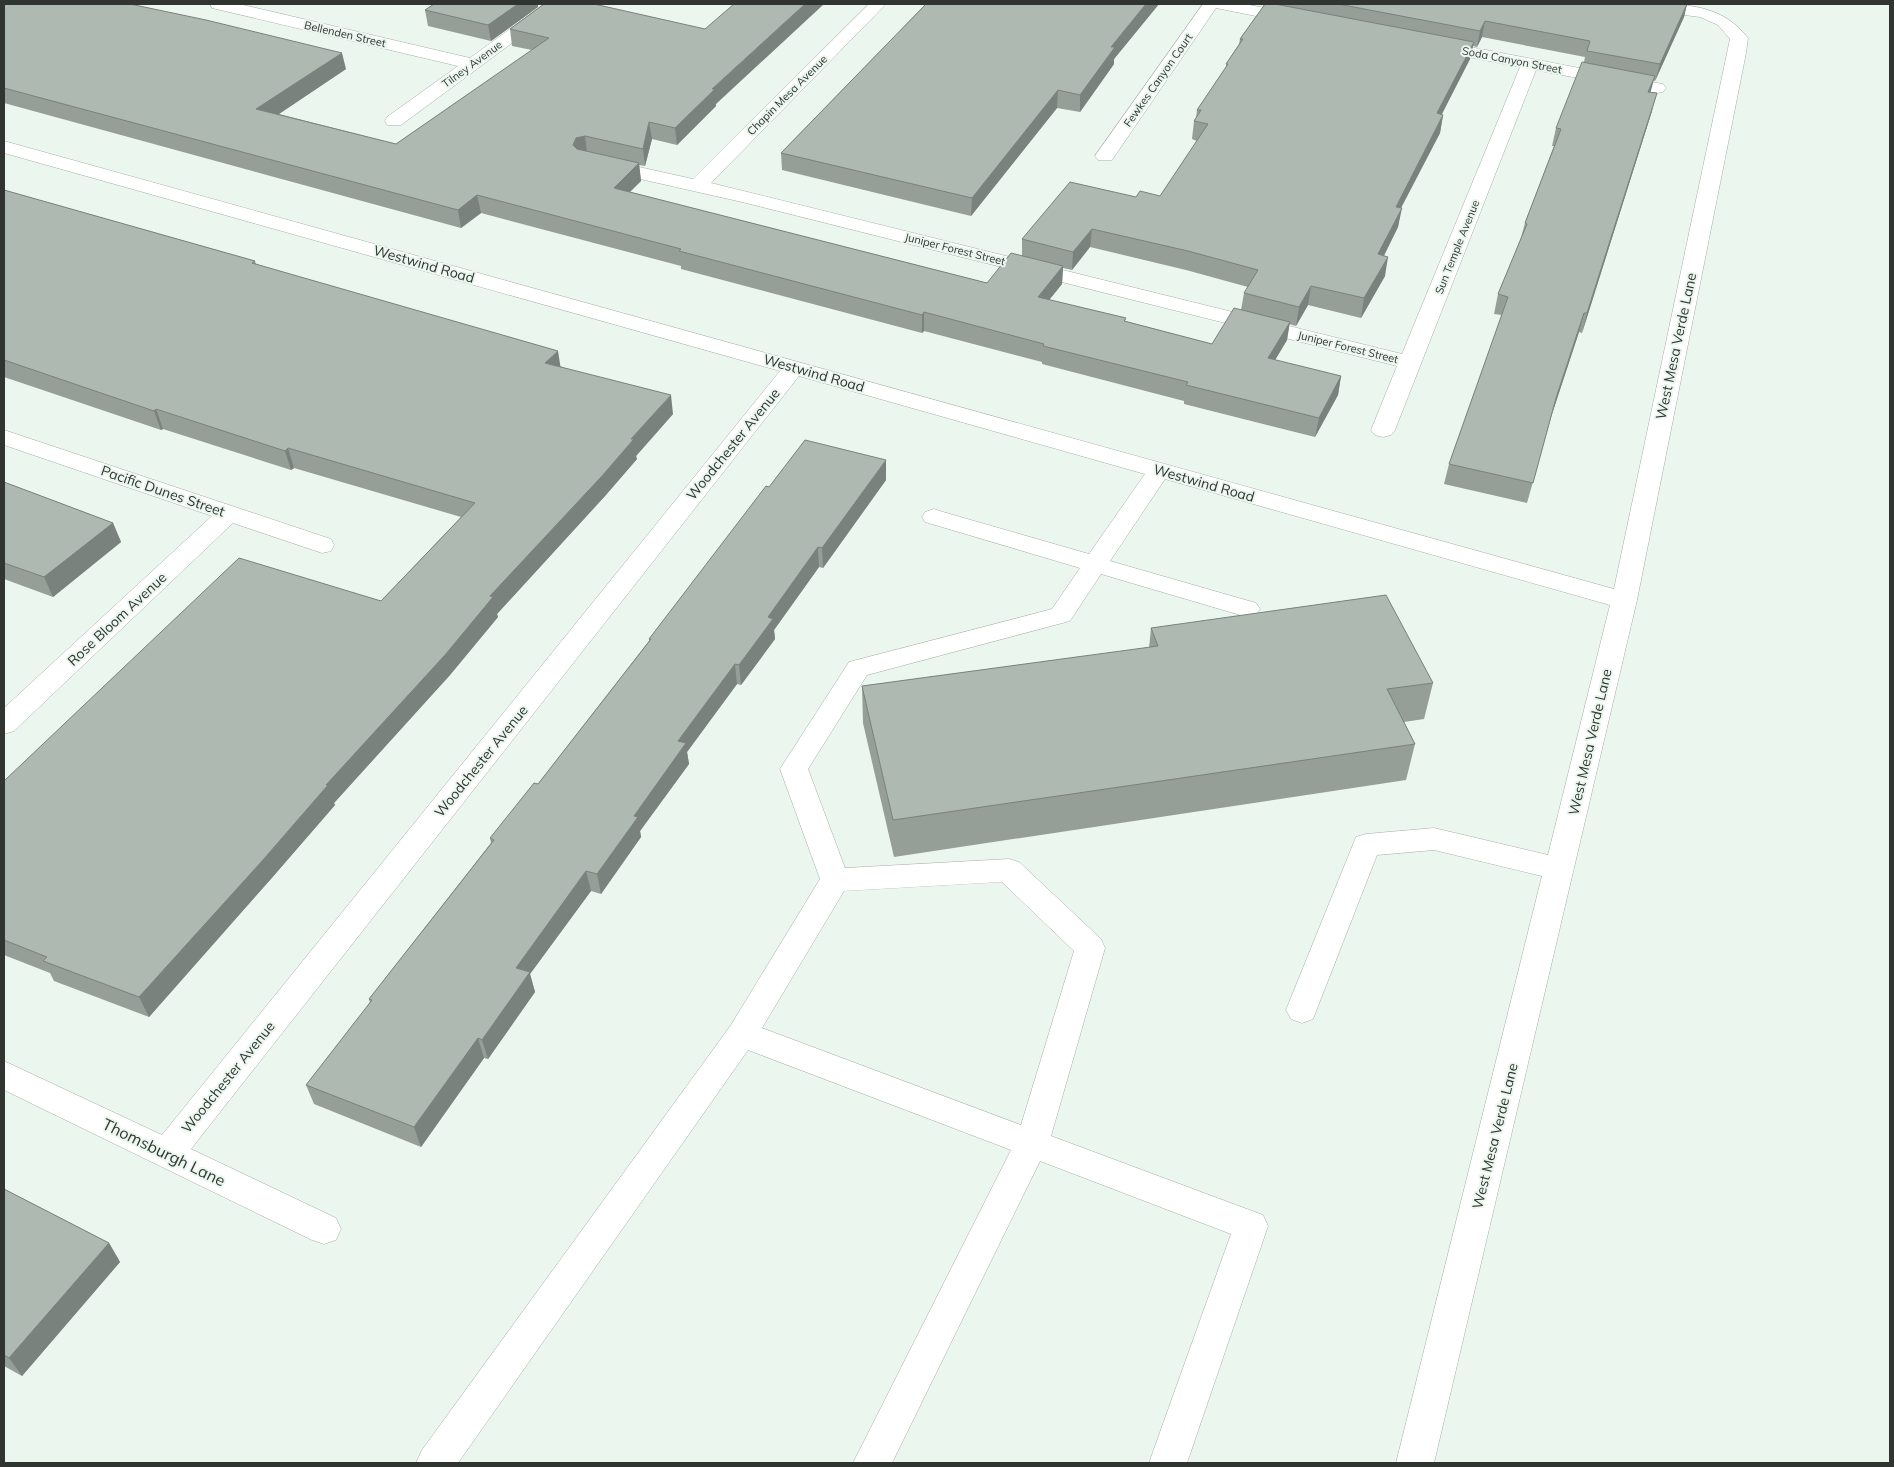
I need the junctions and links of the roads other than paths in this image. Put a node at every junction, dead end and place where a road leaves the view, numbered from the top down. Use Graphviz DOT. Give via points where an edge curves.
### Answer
graph roads {
  1 [pos="218,4"];
  2 [pos="878,4"];
  3 [pos="1211,4"];
  4 [pos="1219,4"];
  5 [pos="1640,4"];
  6 [pos="550,8"];
  7 [pos="1316,22"];
  8 [pos="1414,41"];
  9 [pos="472,64"];
  10 [pos="1530,64"];
  11 [pos="1657,88"];
  12 [pos="394,121"];
  13 [pos="4,147"];
  14 [pos="1105,156"];
  15 [pos="587,161"];
  16 [pos="697,186"];
  17 [pos="1410,363"];
  18 [pos="794,368"];
  19 [pos="1383,430"];
  20 [pos="4,437"];
  21 [pos="1159,470"];
  22 [pos="229,514"];
  23 [pos="934,517"];
  24 [pos="322,545"];
  25 [pos="1096,564"];
  26 [pos="1624,600"];
  27 [pos="1247,609"];
  28 [pos="4,724"];
  29 [pos="1560,869"];
  30 [pos="835,880"];
  31 [pos="1302,1010"];
  32 [pos="742,1034"];
  33 [pos="4,1075"];
  34 [pos="1032,1143"];
  35 [pos="167,1154"];
  36 [pos="324,1229"];
  37 [pos="439,1462"];
  38 [pos="872,1463"];
  39 [pos="1168,1463"];
  40 [pos="1415,1463"];
  1 -- 9 [label="street, Bellenden Street"];
  2 -- 16 [label="street, Chapin Mesa Avenue"];
  3 -- 14 [label="street, Fewkes Canyon Court"];
  4 -- 7 [label="street"];
  5 -- 26 [label="street, West Mesa Verde Lane" via="1704,12 1724,20 1739,38"];
  6 -- 9 [label="street, Tilney Avenue"];
  8 -- 10 [label="street, Soda Canyon Street"];
  9 -- 12 [label="street, Tilney Avenue"];
  10 -- 11 [label="street, Soda Canyon Street"];
  10 -- 17 [label="street, Sun Temple Avenue"];
  13 -- 18 [label="street, Westwind Road"];
  15 -- 16 [label="street, Juniper Forest Street"];
  16 -- 17 [label="street, Juniper Forest Street"];
  17 -- 19 [label="street, Sun Temple Avenue"];
  18 -- 21 [label="street, Westwind Road"];
  18 -- 35 [label="street, Woodchester Avenue"];
  20 -- 22 [label="street, Pacific Dunes Street"];
  21 -- 25 [label="street"];
  21 -- 26 [label="street, Westwind Road"];
  22 -- 24 [label="street, Pacific Dunes Street"];
  22 -- 28 [label="street, Rose Bloom Avenue"];
  23 -- 25 [label="street"];
  25 -- 27 [label="street"];
  25 -- 30 [label="street" via="1061,615 858,668 794,769"];
  26 -- 29 [label="street, West Mesa Verde Lane"];
  29 -- 31 [label="street" via="1434,839 1366,845"];
  29 -- 40 [label="street, West Mesa Verde Lane"];
  30 -- 32 [label="street"];
  30 -- 34 [label="street" via="1009,870 1090,948"];
  32 -- 34 [label="street"];
  32 -- 37 [label="street"];
  33 -- 35 [label="street, Thomsburgh Lane"];
  34 -- 38 [label="street"];
  34 -- 39 [label="street" via="1250,1226"];
  35 -- 36 [label="street, Thomsburgh Lane"];
}
